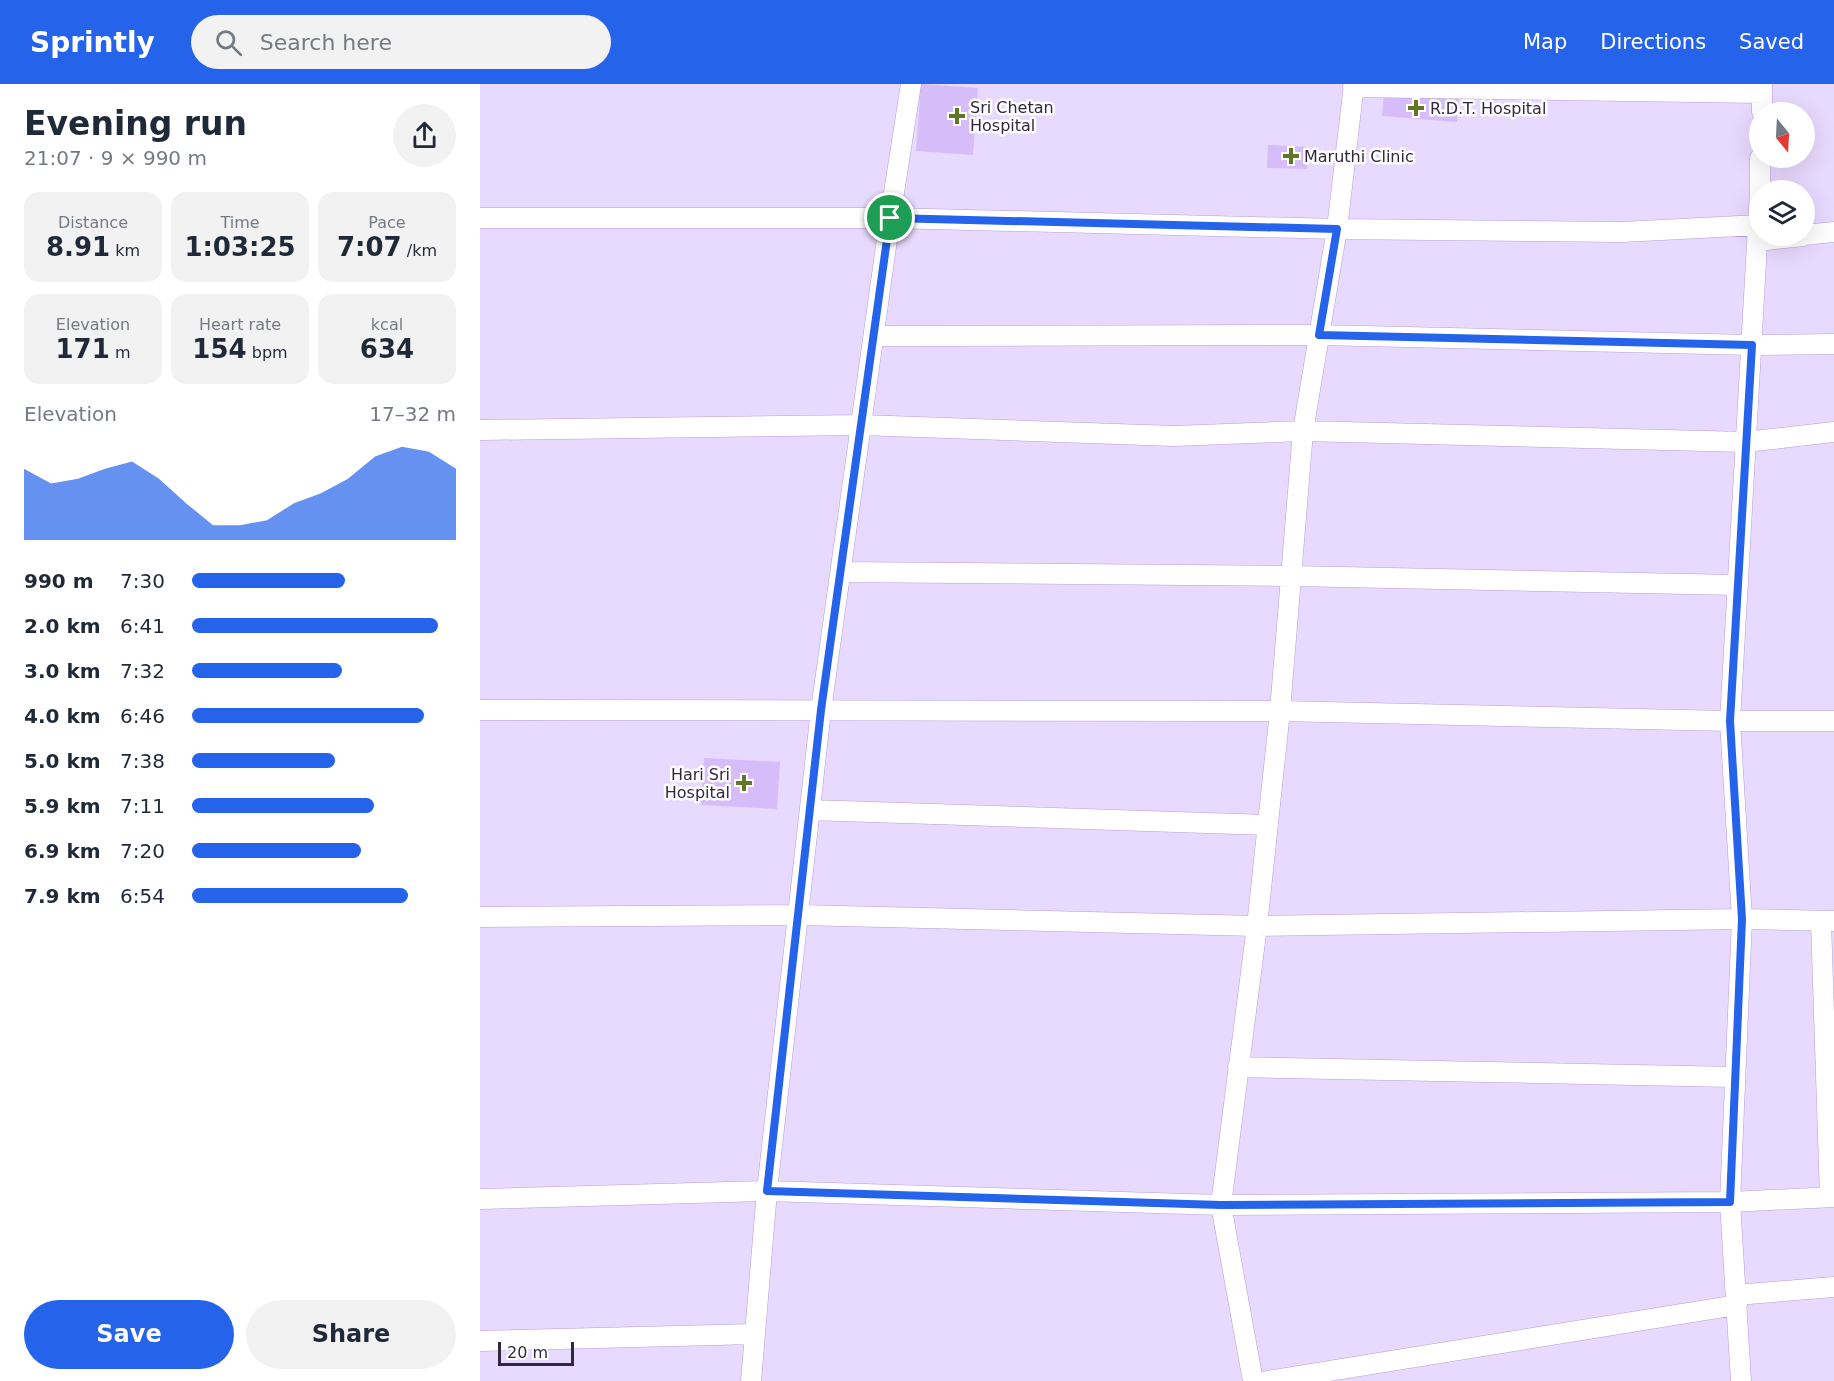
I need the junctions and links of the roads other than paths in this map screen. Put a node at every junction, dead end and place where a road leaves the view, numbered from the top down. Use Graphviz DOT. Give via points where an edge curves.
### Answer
graph roads {
  1 [pos="911,84"];
  2 [pos="1353,86"];
  3 [pos="1762,88"];
  4 [pos="480,218"];
  5 [pos="890,218"];
  6 [pos="1337,229"];
  7 [pos="1834,232"];
  8 [pos="1749,233"];
  9 [pos="1815,234"];
  10 [pos="1757,246"];
  11 [pos="1319,335"];
  12 [pos="874,336"];
  13 [pos="1834,344"];
  14 [pos="1752,345"];
  15 [pos="861,424"];
  16 [pos="480,430"];
  17 [pos="1303,431"];
  18 [pos="1834,432"];
  19 [pos="1746,442"];
  20 [pos="841,572"];
  21 [pos="1291,576"];
  22 [pos="1738,585"];
  23 [pos="480,710"];
  24 [pos="821,710"];
  25 [pos="1280,711"];
  26 [pos="1730,721"];
  27 [pos="1834,721"];
  28 [pos="810,810"];
  29 [pos="1268,825"];
  30 [pos="799,915"];
  31 [pos="480,917"];
  32 [pos="1742,919"];
  33 [pos="1827,921"];
  34 [pos="1257,926"];
  35 [pos="1238,1067"];
  36 [pos="1735,1077"];
  37 [pos="767,1191"];
  38 [pos="1832,1197"];
  39 [pos="480,1199"];
  40 [pos="1730,1202"];
  41 [pos="1221,1205"];
  42 [pos="1834,1287"];
  43 [pos="1736,1300"];
  44 [pos="755,1334"];
  45 [pos="480,1341"];
  46 [pos="751,1381"];
  47 [pos="1253,1381"];
  48 [pos="1267,1381"];
  49 [pos="1741,1381"];
  1 -- 5 [label="street"];
  2 -- 3 [label="street"];
  2 -- 6 [label="street"];
  4 -- 5 [label="street"];
  5 -- 6 [label="street"];
  5 -- 12 [label="street"];
  6 -- 8 [label="street"];
  6 -- 11 [label="street"];
  7 -- 9 [label="street"];
  10 -- 14 [label="street"];
  11 -- 12 [label="street"];
  11 -- 14 [label="street"];
  11 -- 17 [label="street"];
  12 -- 15 [label="street"];
  13 -- 14 [label="street"];
  14 -- 19 [label="street"];
  15 -- 16 [label="street"];
  15 -- 17 [label="street" via="1174,436"];
  15 -- 20 [label="street"];
  17 -- 19 [label="street"];
  17 -- 21 [label="street"];
  18 -- 19 [label="street"];
  19 -- 22 [label="street"];
  20 -- 21 [label="street"];
  20 -- 24 [label="street"];
  21 -- 22 [label="street"];
  21 -- 25 [label="street"];
  22 -- 26 [label="street"];
  23 -- 24 [label="street"];
  24 -- 25 [label="street"];
  24 -- 28 [label="street"];
  25 -- 26 [label="street"];
  25 -- 29 [label="street"];
  26 -- 27 [label="street"];
  26 -- 32 [label="street"];
  28 -- 29 [label="street"];
  28 -- 30 [label="street"];
  29 -- 34 [label="street"];
  30 -- 31 [label="street"];
  30 -- 34 [label="street"];
  30 -- 37 [label="street"];
  32 -- 33 [label="street"];
  32 -- 34 [label="street"];
  32 -- 36 [label="street"];
  33 -- 38 [label="street"];
  34 -- 35 [label="street"];
  35 -- 36 [label="street"];
  35 -- 41 [label="street"];
  36 -- 40 [label="street"];
  37 -- 39 [label="street"];
  37 -- 41 [label="street"];
  37 -- 44 [label="street"];
  38 -- 40 [label="street"];
  40 -- 41 [label="street"];
  40 -- 43 [label="street"];
  41 -- 47 [label="street"];
  42 -- 43 [label="street"];
  43 -- 48 [label="street"];
  43 -- 49 [label="street"];
  44 -- 45 [label="street"];
  44 -- 46 [label="street"];
}
